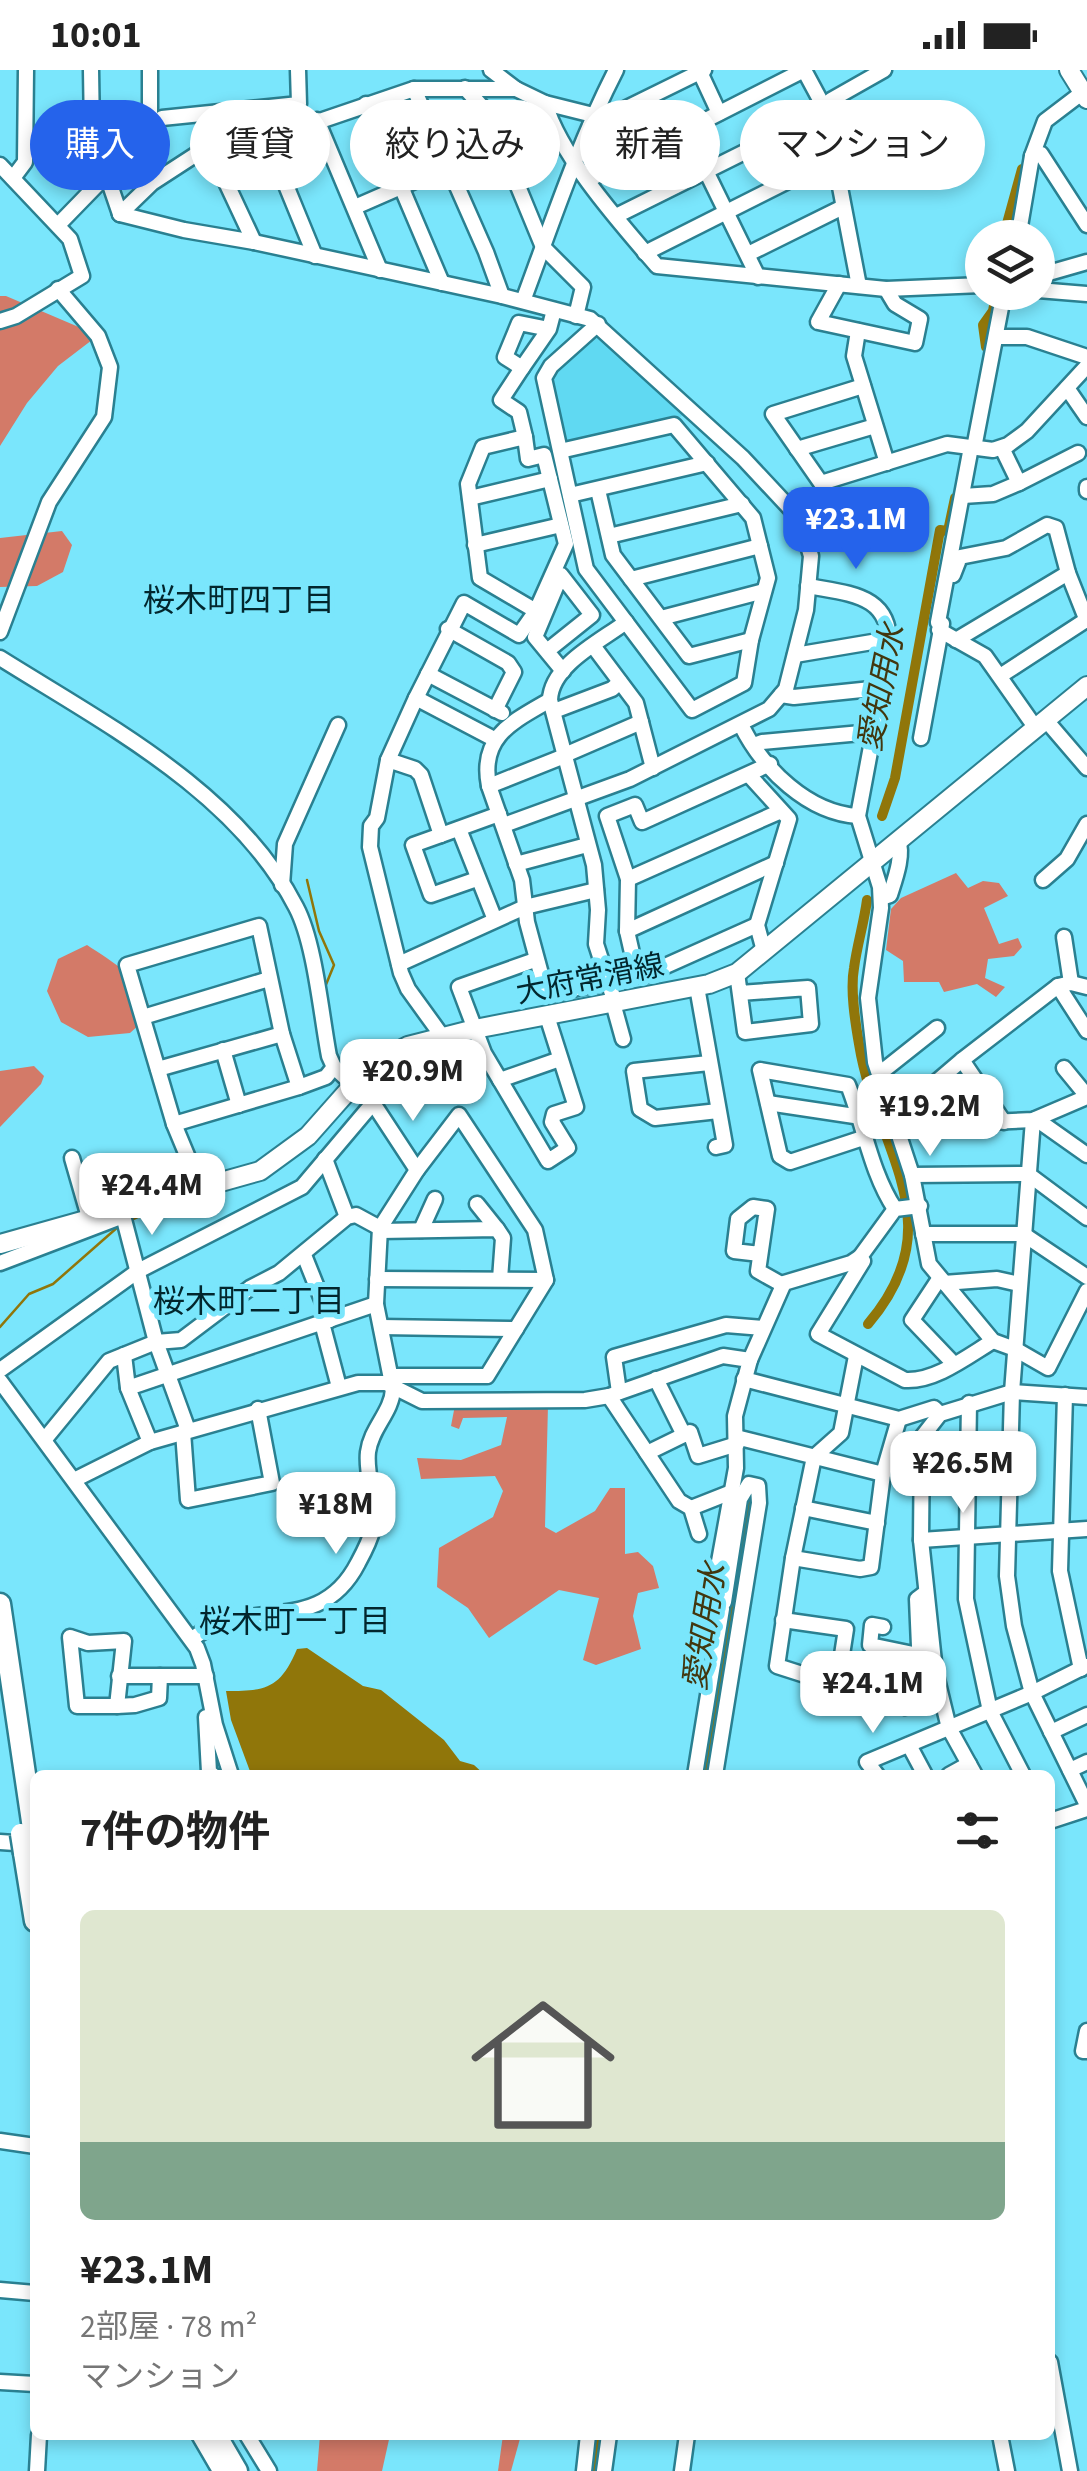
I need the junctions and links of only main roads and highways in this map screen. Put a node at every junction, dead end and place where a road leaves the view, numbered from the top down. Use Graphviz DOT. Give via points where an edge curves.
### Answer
graph roads {
  1 [pos="1069,70"];
  2 [pos="1082,70"];
  3 [pos="1086,90"];
  4 [pos="1087,686"];
  5 [pos="0,1244"];
  6 [pos="0,1604"];
  7 [pos="0,1688"];
  8 [pos="30,1841"];
  9 [pos="219,2440"];
  10 [pos="234,2440"];
  11 [pos="237,2471"];
  12 [pos="252,2471"];
  1 -- 3 [label="main road"];
  2 -- 3 [label="main road"];
  4 -- 5 [label="main road, 大府常滑線" via="737,972 697,986 442,1036 393,1053 354,1082 290,1152 260,1171"];
  6 -- 8 [label="highway"];
  7 -- 8 [label="highway"];
  9 -- 11 [label="highway"];
  10 -- 12 [label="highway"];
}
